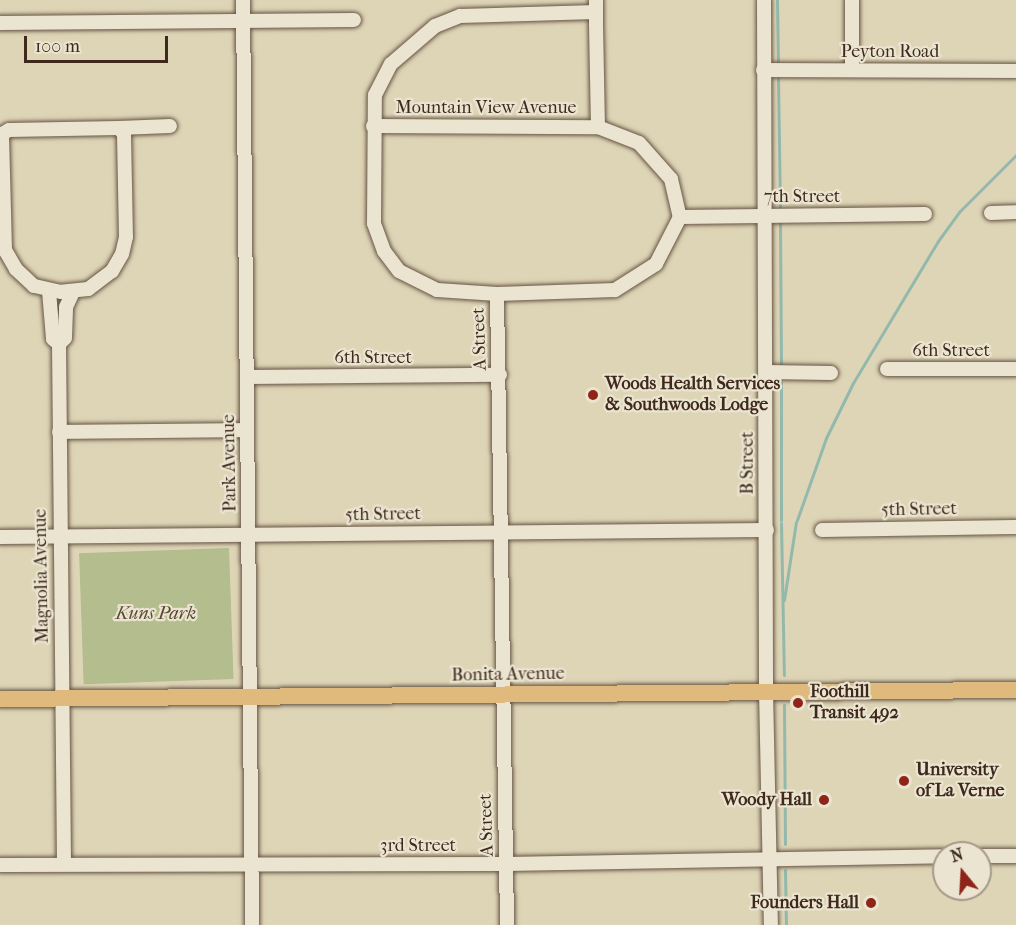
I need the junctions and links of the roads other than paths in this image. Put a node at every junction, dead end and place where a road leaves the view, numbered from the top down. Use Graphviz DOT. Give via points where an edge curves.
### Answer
graph roads {
  1 [pos="243,0"];
  2 [pos="764,0"];
  3 [pos="852,0"];
  4 [pos="596,6"];
  5 [pos="354,20"];
  6 [pos="243,21"];
  7 [pos="0,23"];
  8 [pos="763,70"];
  9 [pos="852,70"];
  10 [pos="1016,71"];
  11 [pos="170,126"];
  12 [pos="373,126"];
  13 [pos="598,126"];
  14 [pos="119,128"];
  15 [pos="1016,212"];
  16 [pos="991,213"];
  17 [pos="925,214"];
  18 [pos="763,215"];
  19 [pos="680,217"];
  20 [pos="49,291"];
  21 [pos="73,292"];
  22 [pos="497,294"];
  23 [pos="59,344"];
  24 [pos="887,369"];
  25 [pos="1016,369"];
  26 [pos="766,372"];
  27 [pos="831,373"];
  28 [pos="500,375"];
  29 [pos="247,377"];
  30 [pos="247,430"];
  31 [pos="59,432"];
  32 [pos="1016,527"];
  33 [pos="767,530"];
  34 [pos="822,530"];
  35 [pos="501,532"];
  36 [pos="248,536"];
  37 [pos="0,537"];
  38 [pos="59,537"];
  39 [pos="1016,690"];
  40 [pos="766,691"];
  41 [pos="502,694"];
  42 [pos="249,697"];
  43 [pos="0,699"];
  44 [pos="62,699"];
  45 [pos="770,856"];
  46 [pos="932,856"];
  47 [pos="992,856"];
  48 [pos="1016,856"];
  49 [pos="64,864"];
  50 [pos="251,864"];
  51 [pos="506,864"];
  52 [pos="0,865"];
  53 [pos="252,925"];
  54 [pos="507,925"];
  55 [pos="771,925"];
  1 -- 6 [label="street, Park Avenue"];
  2 -- 8 [label="street, B Street"];
  3 -- 9 [label="street"];
  4 -- 12 [label="street, A Street" via="489,12 460,16 435,26 412,42 382,76 375,95"];
  4 -- 13 [label="street"];
  5 -- 6 [label="street"];
  6 -- 7 [label="street"];
  6 -- 29 [label="street, Park Avenue"];
  8 -- 9 [label="street, Peyton Road"];
  8 -- 18 [label="street, B Street"];
  9 -- 10 [label="street, Peyton Road"];
  11 -- 14 [label="street"];
  12 -- 13 [label="street, Mountain View Avenue"];
  12 -- 22 [label="street, A Street" via="374,223 389,258 399,271 437,290"];
  13 -- 19 [label="street" via="639,143 671,179"];
  14 -- 20 [label="street" via="9,130 2,134 5,250 16,270 34,286"];
  14 -- 21 [label="street" via="124,134 126,237 122,254 100,281"];
  15 -- 16 [label="street"];
  17 -- 18 [label="street, 7th Street"];
  18 -- 19 [label="street, 7th Street"];
  18 -- 26 [label="street, B Street"];
  19 -- 22 [label="street" via="656,264 615,290"];
  20 -- 21 [label="street"];
  20 -- 23 [label="street" via="53,339"];
  21 -- 23 [label="street, Magnolia Avenue" via="66,307 65,338"];
  22 -- 28 [label="street, A Street"];
  23 -- 31 [label="street, Magnolia Avenue"];
  24 -- 25 [label="street, 6th Street"];
  26 -- 27 [label="street"];
  26 -- 33 [label="street, B Street"];
  28 -- 29 [label="street, 6th Street"];
  28 -- 35 [label="street, A Street"];
  29 -- 30 [label="street, Park Avenue"];
  30 -- 31 [label="street"];
  30 -- 36 [label="street, Park Avenue"];
  31 -- 38 [label="street, Magnolia Avenue"];
  32 -- 34 [label="street, 5th Street"];
  33 -- 35 [label="street, 5th Street"];
  33 -- 40 [label="street, B Street"];
  35 -- 36 [label="street, 5th Street"];
  35 -- 41 [label="street, A Street"];
  36 -- 38 [label="street, 5th Street"];
  36 -- 42 [label="street, Park Avenue"];
  37 -- 38 [label="street, 5th Street"];
  38 -- 44 [label="street, Magnolia Avenue"];
  39 -- 40 [label="main road, Bonita Avenue"];
  40 -- 41 [label="main road, Bonita Avenue"];
  40 -- 45 [label="street, B Street"];
  41 -- 42 [label="main road, Bonita Avenue"];
  41 -- 51 [label="street, A Street"];
  42 -- 44 [label="main road, Bonita Avenue"];
  42 -- 50 [label="street, Park Avenue"];
  43 -- 44 [label="main road, Bonita Avenue"];
  44 -- 49 [label="street, Magnolia Avenue"];
  45 -- 46 [label="street, 3rd Street"];
  45 -- 51 [label="street, 3rd Street"];
  45 -- 55 [label="street, B Street"];
  47 -- 48 [label="street"];
  49 -- 50 [label="street, 3rd Street"];
  49 -- 52 [label="street, 3rd Street"];
  50 -- 51 [label="street, 3rd Street"];
  50 -- 53 [label="street, Park Avenue"];
  51 -- 54 [label="street, A Street"];
}
